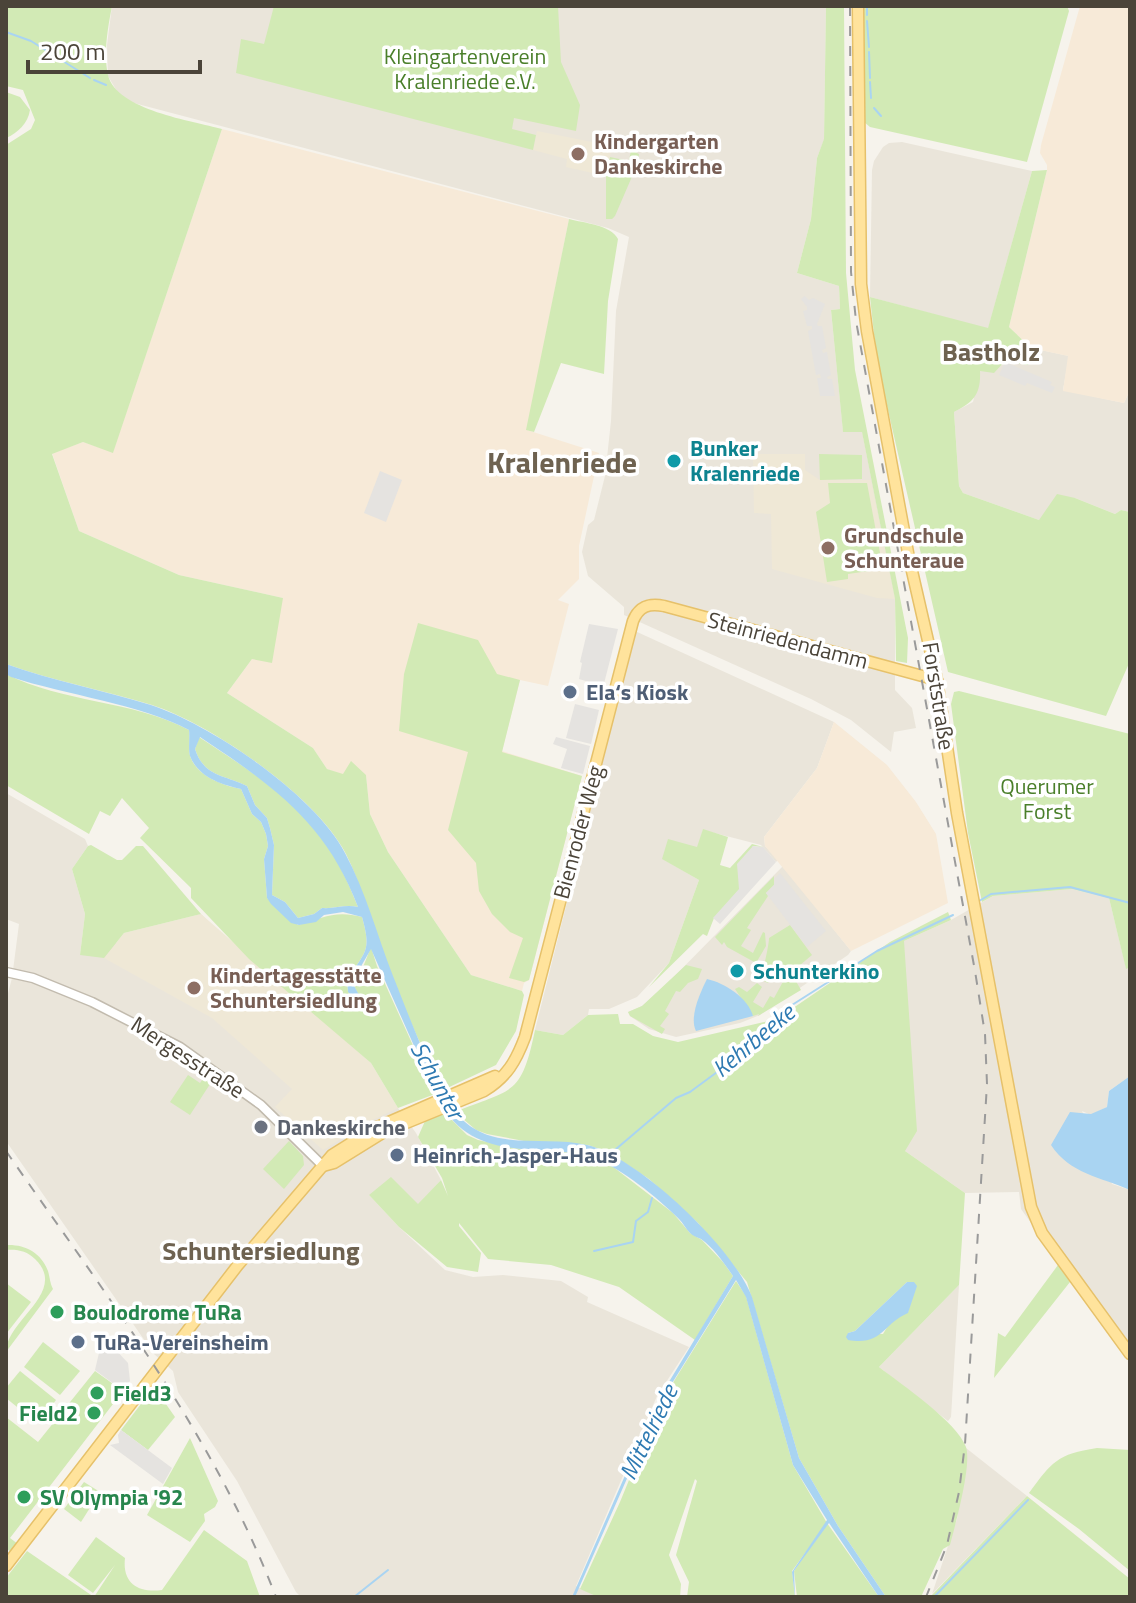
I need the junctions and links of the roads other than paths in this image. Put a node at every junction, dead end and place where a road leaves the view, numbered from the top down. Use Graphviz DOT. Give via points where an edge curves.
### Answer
graph roads {
  1 [pos="858,6"];
  2 [pos="640,609"];
  3 [pos="937,680"];
  4 [pos="6,972"];
  5 [pos="323,1166"];
  6 [pos="1130,1354"];
  7 [pos="6,1566"];
  1 -- 3 [label="main road, Forststraße" via="862,299"];
  2 -- 3 [label="main road, Steinriedendamm" via="664,606"];
  2 -- 5 [label="main road, Bienroder Weg" via="517,1056 465,1095 356,1138"];
  3 -- 6 [label="main road, Forststraße" via="1033,1214"];
  4 -- 5 [label="street, Mergesstraße" via="124,1016 180,1047 260,1104"];
  5 -- 7 [label="main road, Bienroder Weg" via="238,1265"];
}
